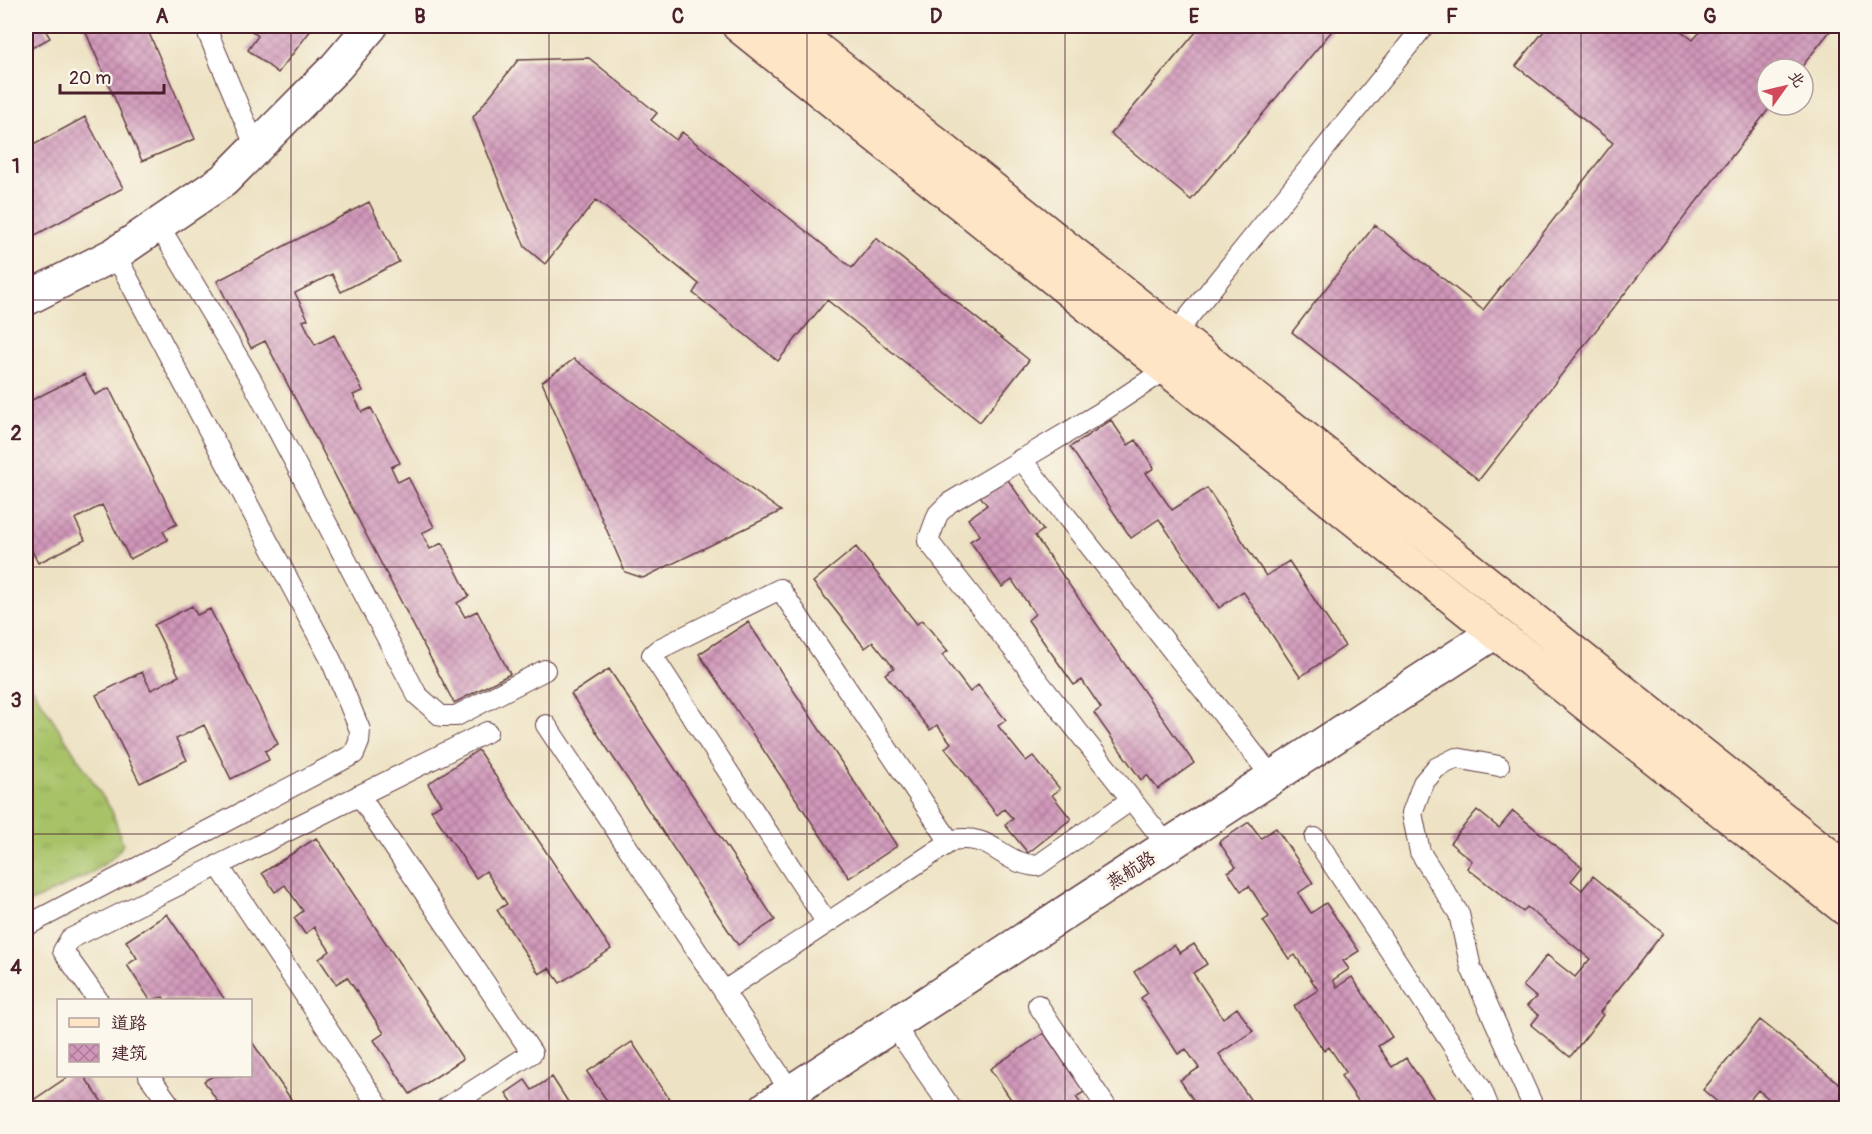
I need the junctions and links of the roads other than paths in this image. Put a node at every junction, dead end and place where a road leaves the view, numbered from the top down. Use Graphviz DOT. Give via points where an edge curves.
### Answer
graph roads {
  1 [pos="205,26"];
  2 [pos="371,26"];
  3 [pos="739,26"];
  4 [pos="788,26"];
  5 [pos="1424,26"];
  6 [pos="256,148"];
  7 [pos="159,226"];
  8 [pos="115,255"];
  9 [pos="26,299"];
  10 [pos="1174,335"];
  11 [pos="1168,368"];
  12 [pos="1021,459"];
  13 [pos="1495,632"];
  14 [pos="545,670"];
  15 [pos="546,725"];
  16 [pos="487,732"];
  17 [pos="1499,766"];
  18 [pos="1272,778"];
  19 [pos="359,795"];
  20 [pos="1131,800"];
  21 [pos="1315,838"];
  22 [pos="950,842"];
  23 [pos="1168,846"];
  24 [pos="218,865"];
  25 [pos="1846,869"];
  26 [pos="1846,909"];
  27 [pos="827,923"];
  28 [pos="26,926"];
  29 [pos="724,991"];
  30 [pos="97,999"];
  31 [pos="1038,1005"];
  32 [pos="893,1024"];
  33 [pos="150,1077"];
  34 [pos="779,1100"];
  35 [pos="172,1108"];
  36 [pos="380,1108"];
  37 [pos="446,1108"];
  38 [pos="951,1108"];
  39 [pos="1107,1108"];
  40 [pos="1489,1108"];
  41 [pos="1534,1108"];
  1 -- 6 [label="lane"];
  2 -- 6 [label="street" via="336,68"];
  3 -- 11 [label="street"];
  4 -- 10 [label="street"];
  5 -- 10 [label="lane"];
  6 -- 7 [label="street" via="224,180"];
  7 -- 8 [label="street"];
  7 -- 14 [label="lane" via="252,381 417,695 441,716 456,716"];
  8 -- 9 [label="street"];
  8 -- 28 [label="lane" via="331,660 360,730 359,742 354,754"];
  10 -- 25 [label="street"];
  11 -- 12 [label="lane"];
  11 -- 13 [label="street"];
  12 -- 18 [label="lane"];
  12 -- 20 [label="lane" via="948,503 938,514 928,541"];
  13 -- 18 [label="street, 燕航路"];
  13 -- 26 [label="street"];
  15 -- 29 [label="lane"];
  16 -- 19 [label="lane"];
  17 -- 41 [label="lane" via="1456,758 1436,768 1423,783 1412,813 1420,852 1459,914 1471,968"];
  18 -- 23 [label="street, 燕航路"];
  19 -- 24 [label="lane"];
  19 -- 37 [label="lane" via="532,1053"];
  20 -- 22 [label="lane" via="1037,866 1023,865 992,844 969,837"];
  20 -- 23 [label="lane"];
  21 -- 40 [label="lane" via="1481,1088"];
  22 -- 27 [label="lane"];
  22 -- 27 [label="lane" via="780,589 659,649 652,655"];
  23 -- 32 [label="street, 燕航路"];
  24 -- 30 [label="lane" via="70,939 63,951"];
  24 -- 36 [label="lane"];
  27 -- 29 [label="lane"];
  29 -- 34 [label="lane"];
  31 -- 39 [label="lane"];
  32 -- 34 [label="street, 燕航路"];
  32 -- 38 [label="lane"];
  33 -- 35 [label="lane"];
}
